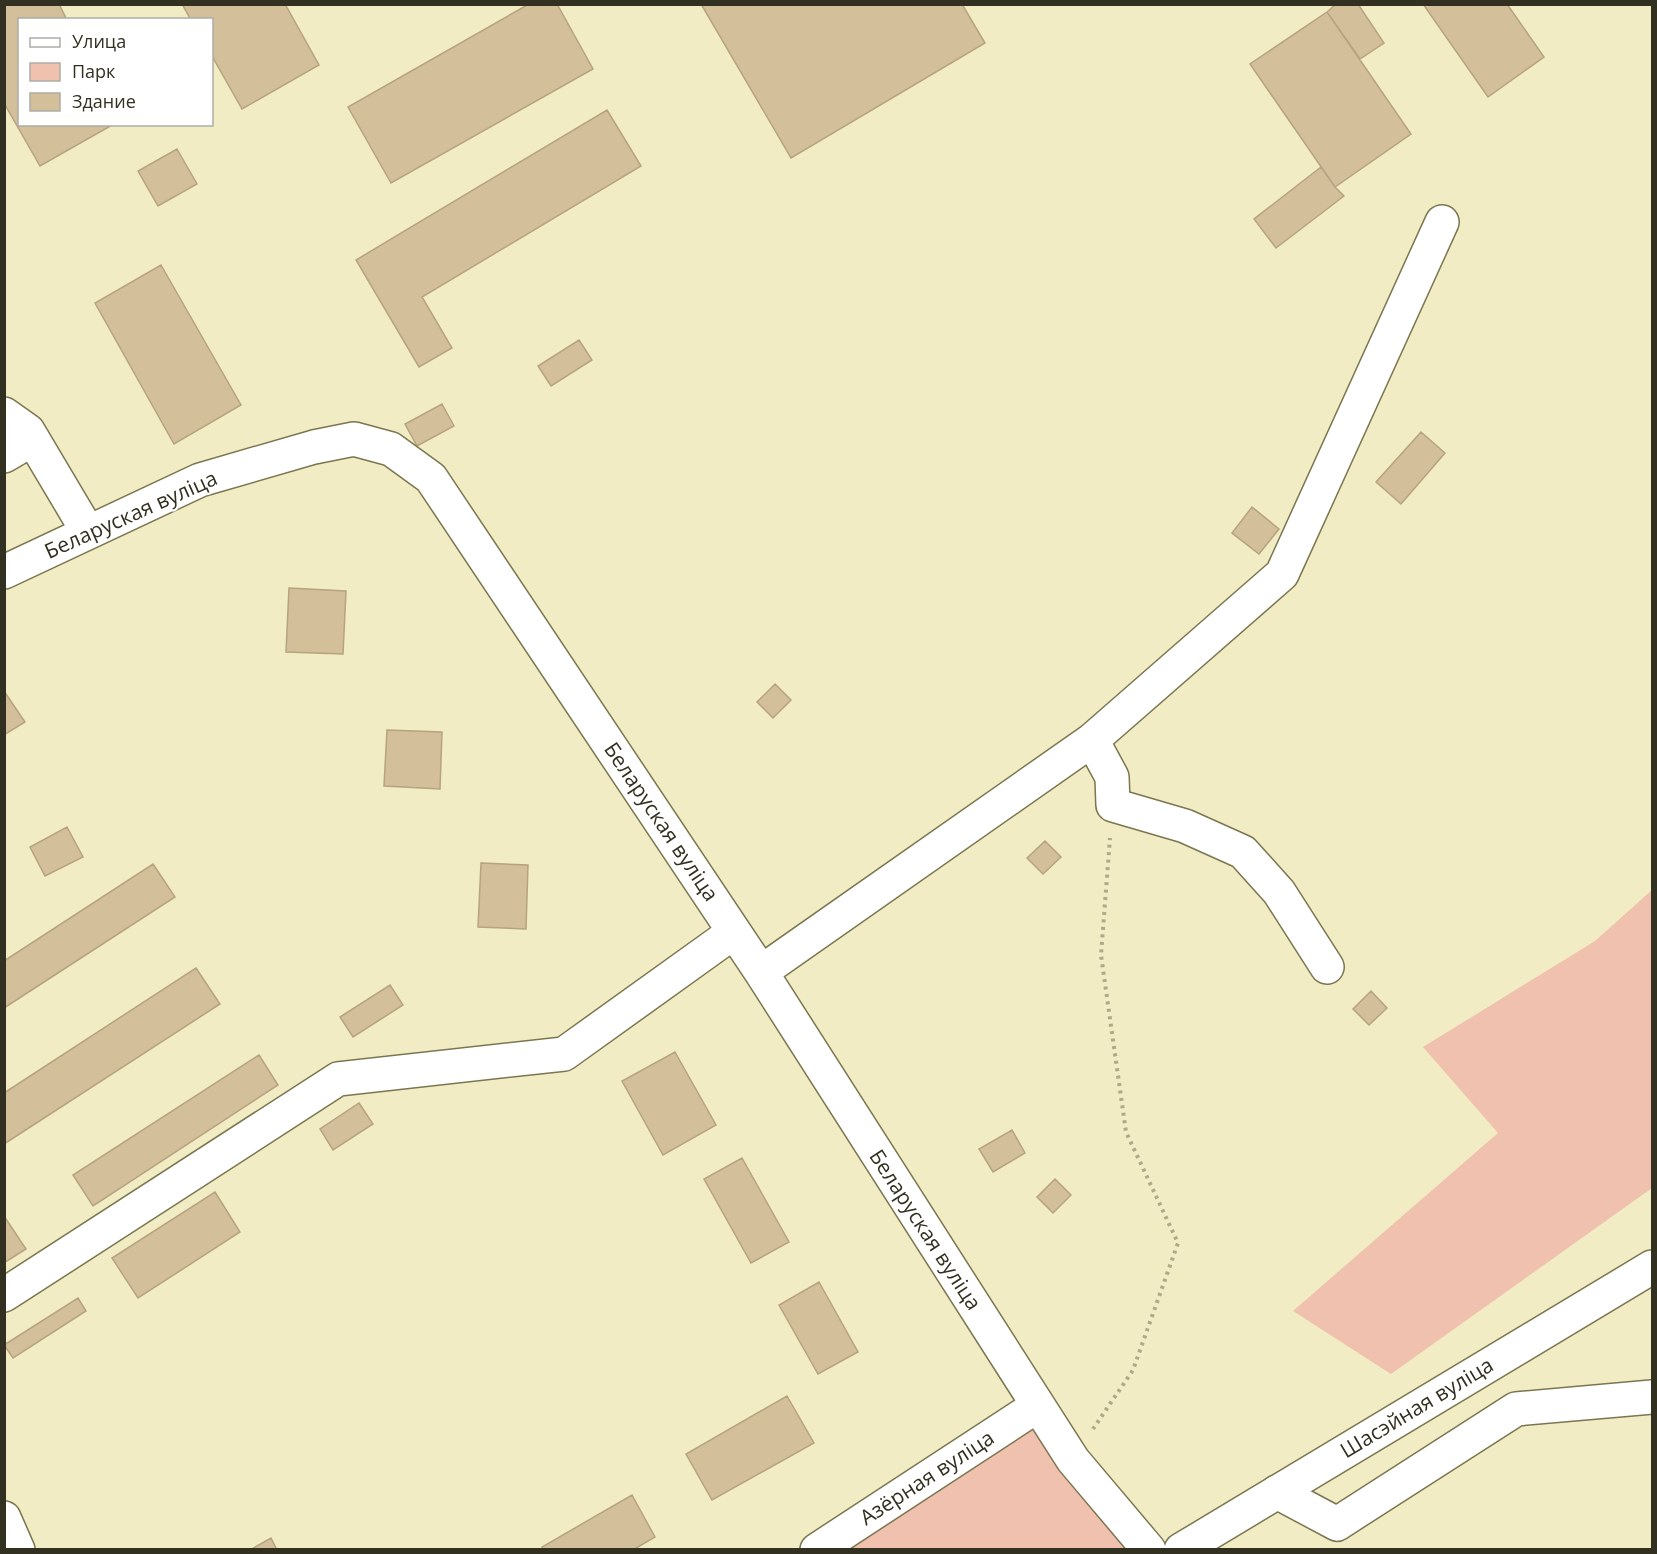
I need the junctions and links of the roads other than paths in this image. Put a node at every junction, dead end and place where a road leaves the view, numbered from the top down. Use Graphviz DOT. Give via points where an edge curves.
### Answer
graph roads {
  1 [pos="1442,222"];
  2 [pos="4,414"];
  3 [pos="33,439"];
  4 [pos="4,456"];
  5 [pos="88,532"];
  6 [pos="4,572"];
  7 [pos="1092,740"];
  8 [pos="734,932"];
  9 [pos="1327,967"];
  10 [pos="761,972"];
  11 [pos="1653,1267"];
  12 [pos="4,1295"];
  13 [pos="1653,1397"];
  14 [pos="1037,1406"];
  15 [pos="1277,1492"];
  16 [pos="4,1518"];
  17 [pos="18,1550"];
  18 [pos="817,1550"];
  19 [pos="1149,1550"];
  20 [pos="1181,1550"];
  1 -- 7 [label="street" via="1282,574"];
  2 -- 3 [label="street"];
  3 -- 4 [label="street"];
  3 -- 5 [label="street"];
  5 -- 6 [label="street, Беларуская вуліца"];
  5 -- 8 [label="street, Беларуская вуліца" via="200,480 314,447 354,439 392,449 431,478"];
  7 -- 9 [label="street" via="1112,777 1113,805 1185,826 1243,852 1279,892"];
  7 -- 10 [label="street"];
  8 -- 10 [label="street, Беларуская вуліца"];
  8 -- 12 [label="street" via="564,1053 338,1079"];
  10 -- 14 [label="street, Беларуская вуліца"];
  11 -- 15 [label="street, Шасэйная вуліца"];
  13 -- 15 [label="street" via="1516,1409 1337,1524"];
  14 -- 18 [label="street, Азёрная вуліца"];
  14 -- 19 [label="street, Беларуская вуліца" via="1073,1460"];
  15 -- 20 [label="street, Шасэйная вуліца"];
  16 -- 17 [label="street"];
}
